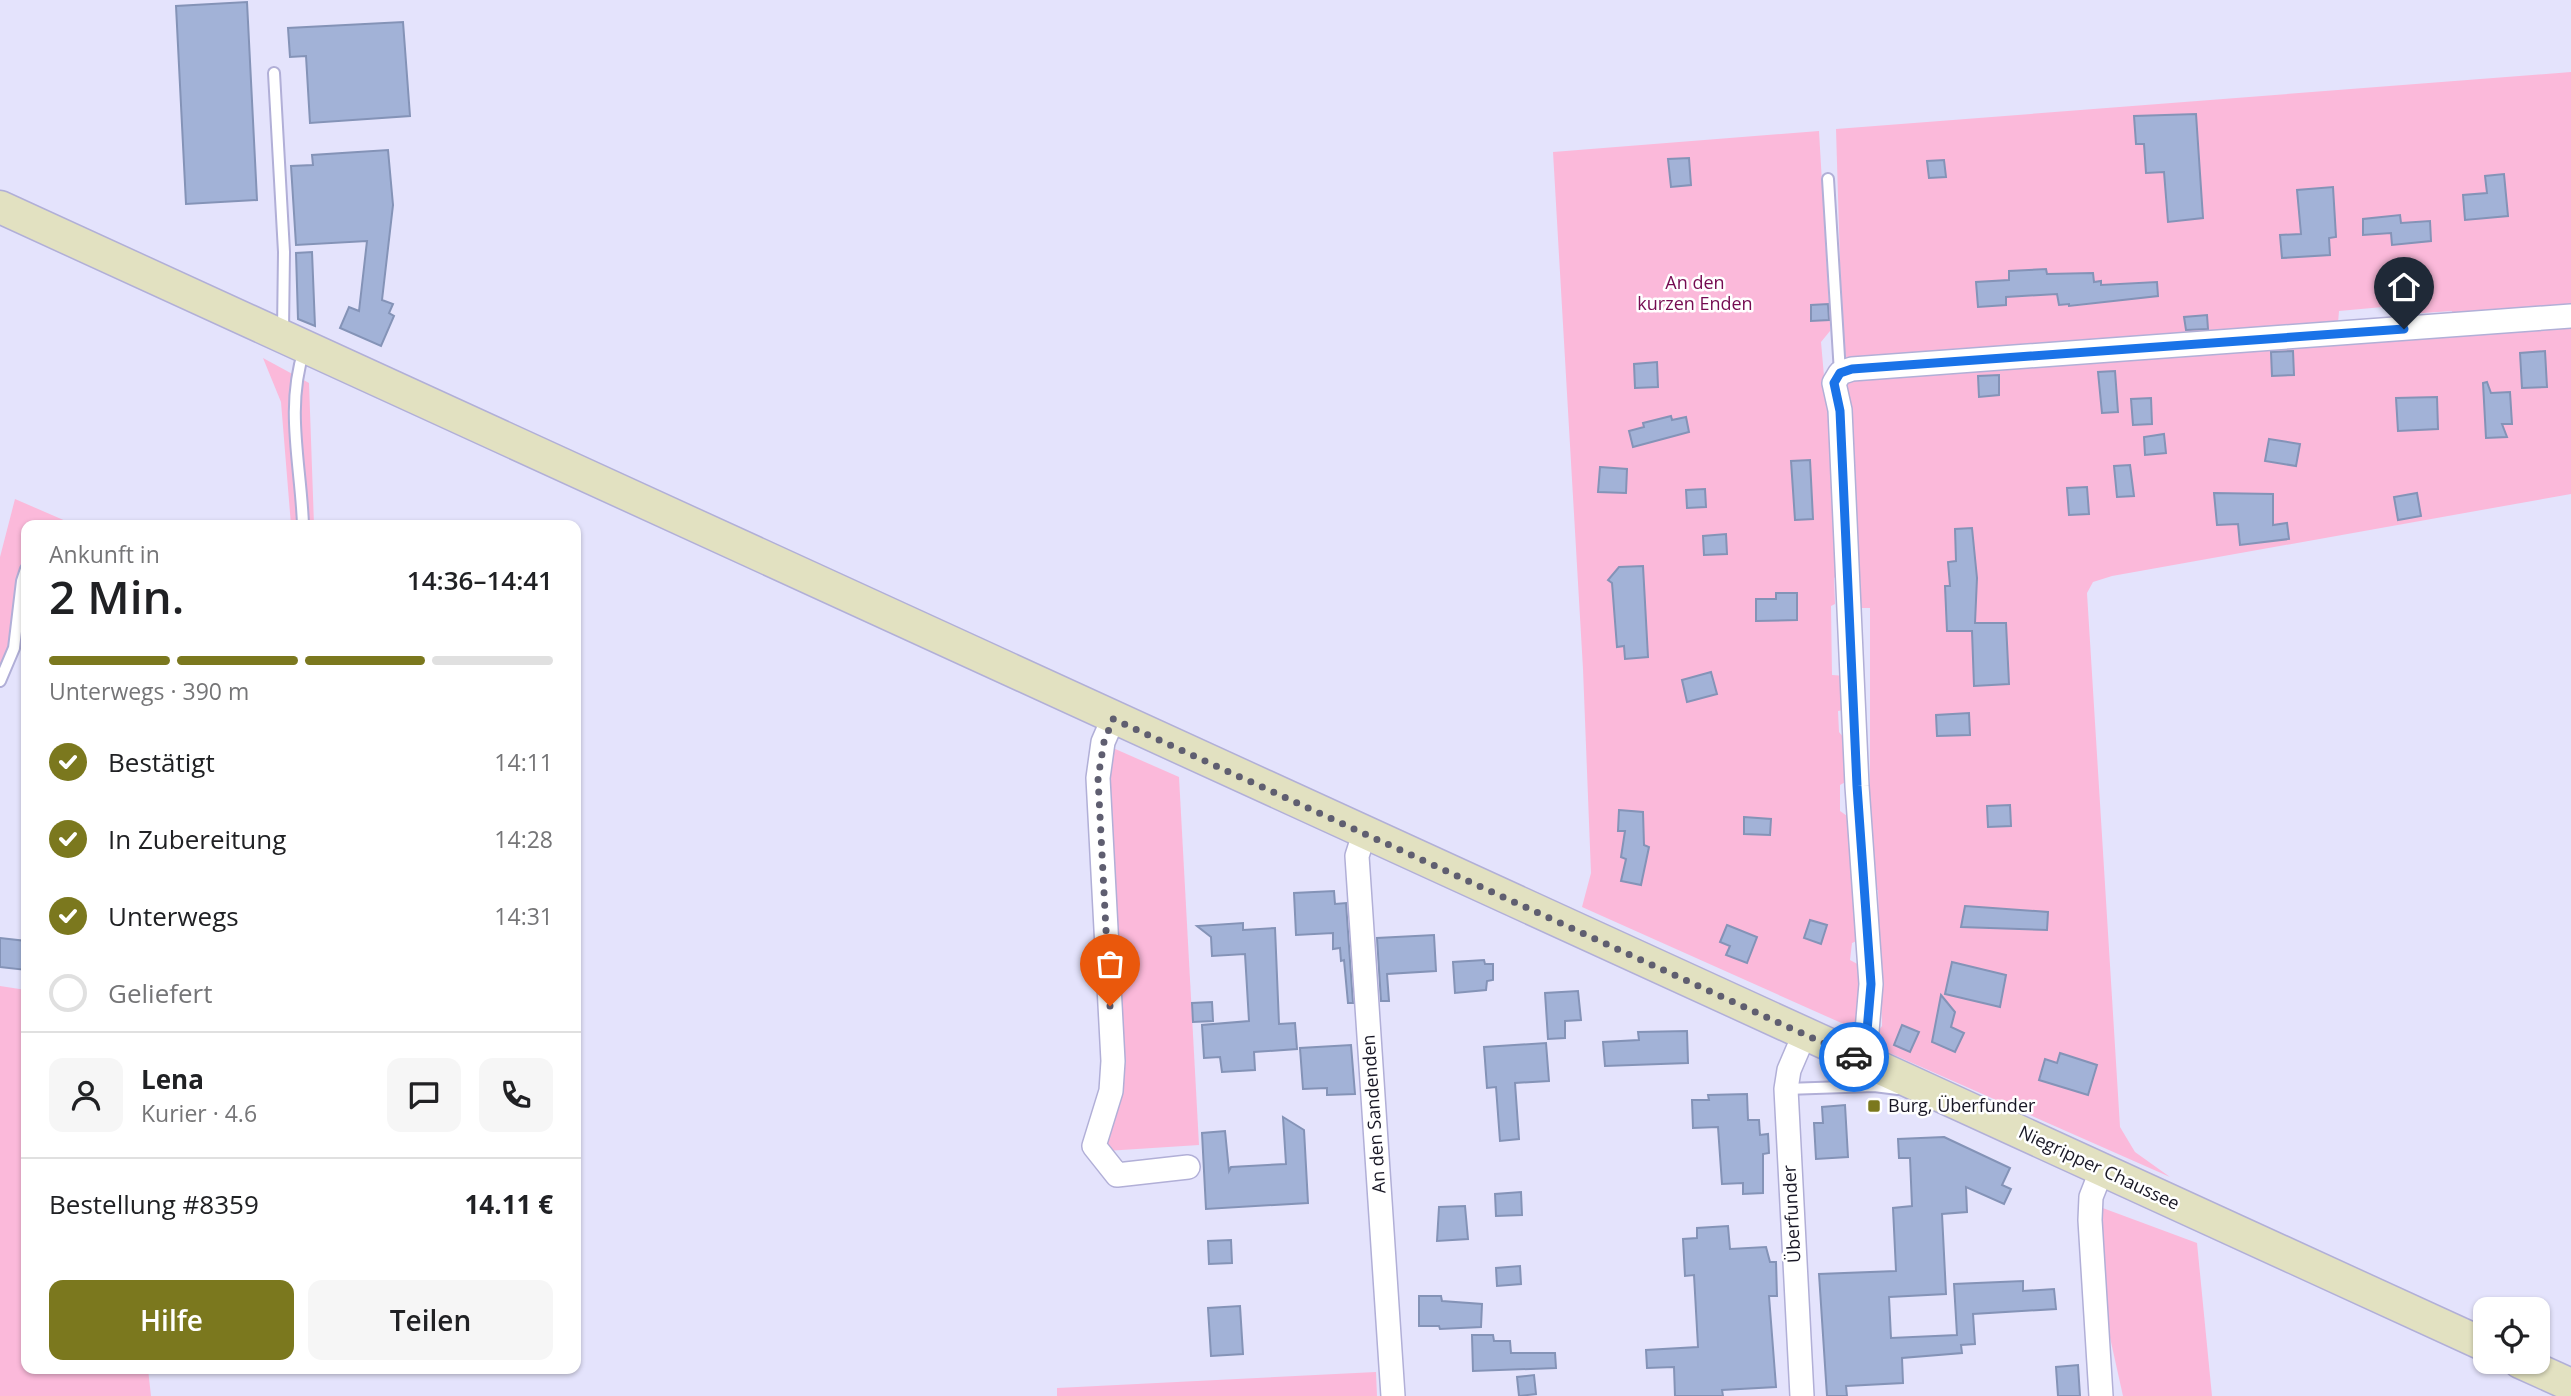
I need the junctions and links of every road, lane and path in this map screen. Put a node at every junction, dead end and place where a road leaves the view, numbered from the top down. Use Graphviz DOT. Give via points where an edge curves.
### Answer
graph roads {
  1 [pos="274,73"];
  2 [pos="1828,178"];
  3 [pos="0,207"];
  4 [pos="2571,316"];
  5 [pos="293,343"];
  6 [pos="1840,373"];
  7 [pos="303,520"];
  8 [pos="21,589"];
  9 [pos="0,681"];
  10 [pos="1113,719"];
  11 [pos="1364,834"];
  12 [pos="1804,1035"];
  13 [pos="1858,1059"];
  14 [pos="1786,1089"];
  15 [pos="1934,1093"];
  16 [pos="1188,1167"];
  17 [pos="2102,1169"];
  18 [pos="2473,1339"];
  19 [pos="2547,1374"];
  20 [pos="2571,1385"];
  21 [pos="1393,1396"];
  22 [pos="1802,1396"];
  23 [pos="2101,1396"];
  1 -- 5 [label="lane" via="286,317"];
  2 -- 6 [label="lane"];
  3 -- 5 [label="main road, Niegripper Chaussee"];
  4 -- 6 [label="street"];
  5 -- 7 [label="lane" via="293,420"];
  5 -- 10 [label="main road, Niegripper Chaussee"];
  6 -- 13 [label="street" via="1834,383 1840,411 1871,984 1867,1031"];
  8 -- 9 [label="lane" via="14,648"];
  10 -- 11 [label="main road, Niegripper Chaussee"];
  10 -- 16 [label="street" via="1098,778 1114,1061 1111,1091 1094,1146 1117,1175"];
  11 -- 12 [label="main road, Niegripper Chaussee"];
  11 -- 21 [label="street, An den Sandenden" via="1357,856"];
  12 -- 13 [label="main road, Niegripper Chaussee"];
  12 -- 14 [label="street, Überfunder"];
  13 -- 15 [label="main road, Niegripper Chaussee"];
  14 -- 15 [label="lane" via="1874,1086"];
  14 -- 22 [label="street, Überfunder"];
  15 -- 17 [label="main road, Niegripper Chaussee"];
  17 -- 18 [label="main road, Niegripper Chaussee"];
  17 -- 23 [label="street" via="2091,1197 2090,1220"];
  19 -- 20 [label="main road"];
}
